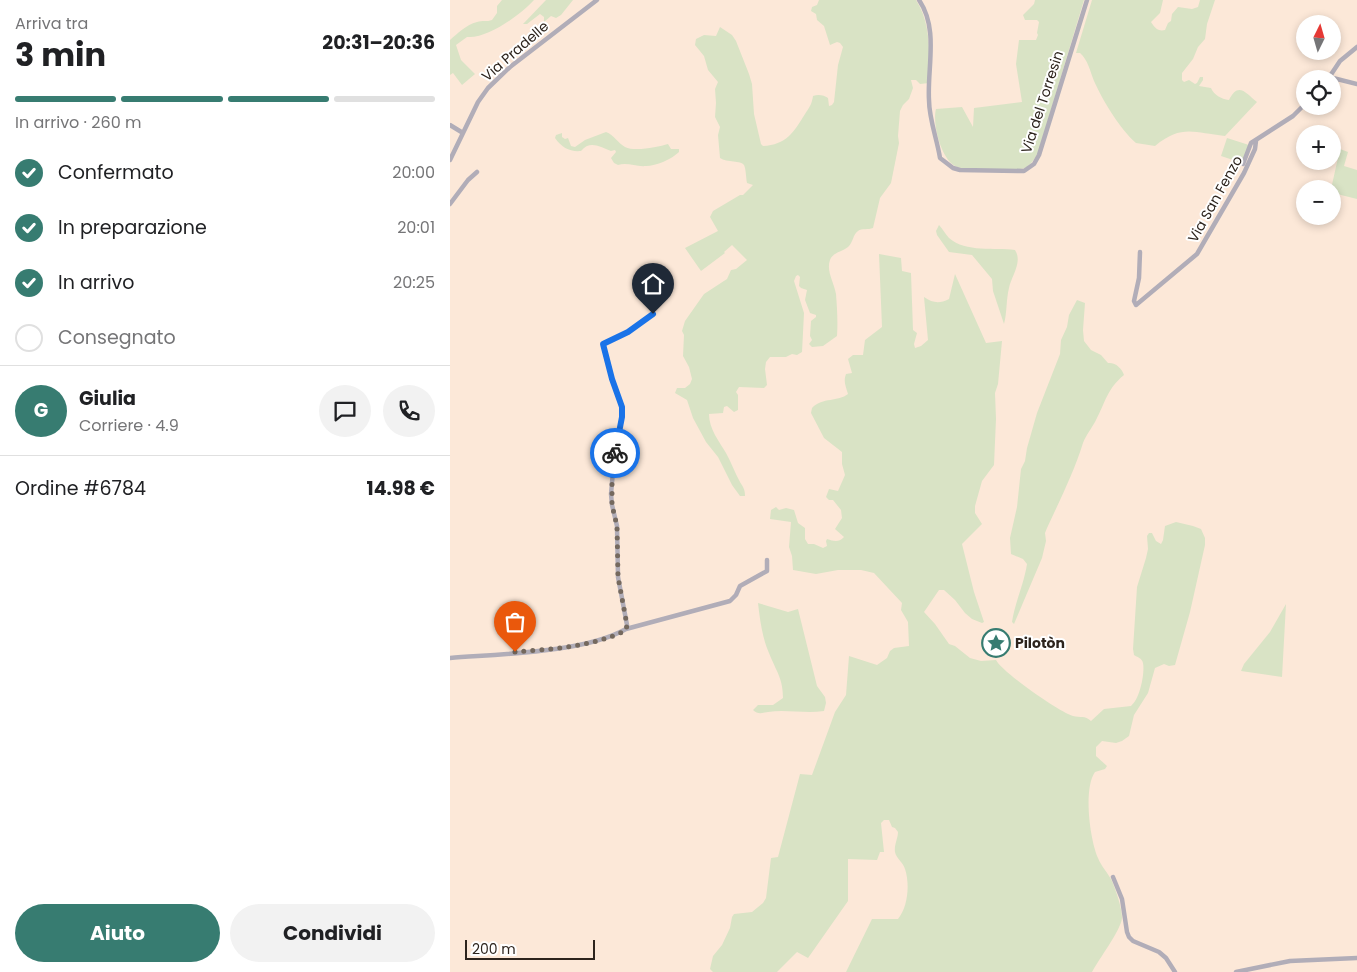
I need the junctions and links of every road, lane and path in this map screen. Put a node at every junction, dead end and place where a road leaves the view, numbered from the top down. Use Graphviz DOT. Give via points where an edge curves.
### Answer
graph roads {
  1 [pos="597,0"];
  2 [pos="919,0"];
  3 [pos="1087,0"];
  4 [pos="1356,47"];
  5 [pos="1334,70"];
  6 [pos="1341,81"];
  7 [pos="1357,84"];
  8 [pos="1296,113"];
  9 [pos="450,125"];
  10 [pos="463,133"];
  11 [pos="1256,142"];
  12 [pos="450,160"];
  13 [pos="1243,164"];
  14 [pos="477,172"];
  15 [pos="450,204"];
  16 [pos="1140,252"];
  17 [pos="653,314"];
  18 [pos="767,560"];
  19 [pos="626,630"];
  20 [pos="450,658"];
  21 [pos="1113,877"];
  22 [pos="1357,958"];
  23 [pos="1175,972"];
  24 [pos="1236,972"];
  1 -- 10 [label="street, Via Pradelle" via="500,76 478,102"];
  2 -- 3 [label="street, Via del Torresin" via="930,40 928,100 940,158 960,170 1024,171 1034,164 1039,155"];
  4 -- 5 [label="street"];
  6 -- 7 [label="street"];
  8 -- 11 [label="street, Via San Fenzo"];
  9 -- 10 [label="street"];
  10 -- 12 [label="street, Via Pradelle"];
  11 -- 13 [label="street, Via San Fenzo" via="1250,145"];
  11 -- 16 [label="street, Via San Fenzo" via="1244,173 1197,254 1136,305"];
  14 -- 15 [label="street"];
  17 -- 19 [label="street" via="628,332 603,344 622,407 611,494"];
  18 -- 19 [label="street" via="768,571 740,586 730,601"];
  19 -- 20 [label="street" via="566,647"];
  21 -- 23 [label="street" via="1122,899 1129,937 1159,952"];
  22 -- 24 [label="street" via="1290,961"];
}
